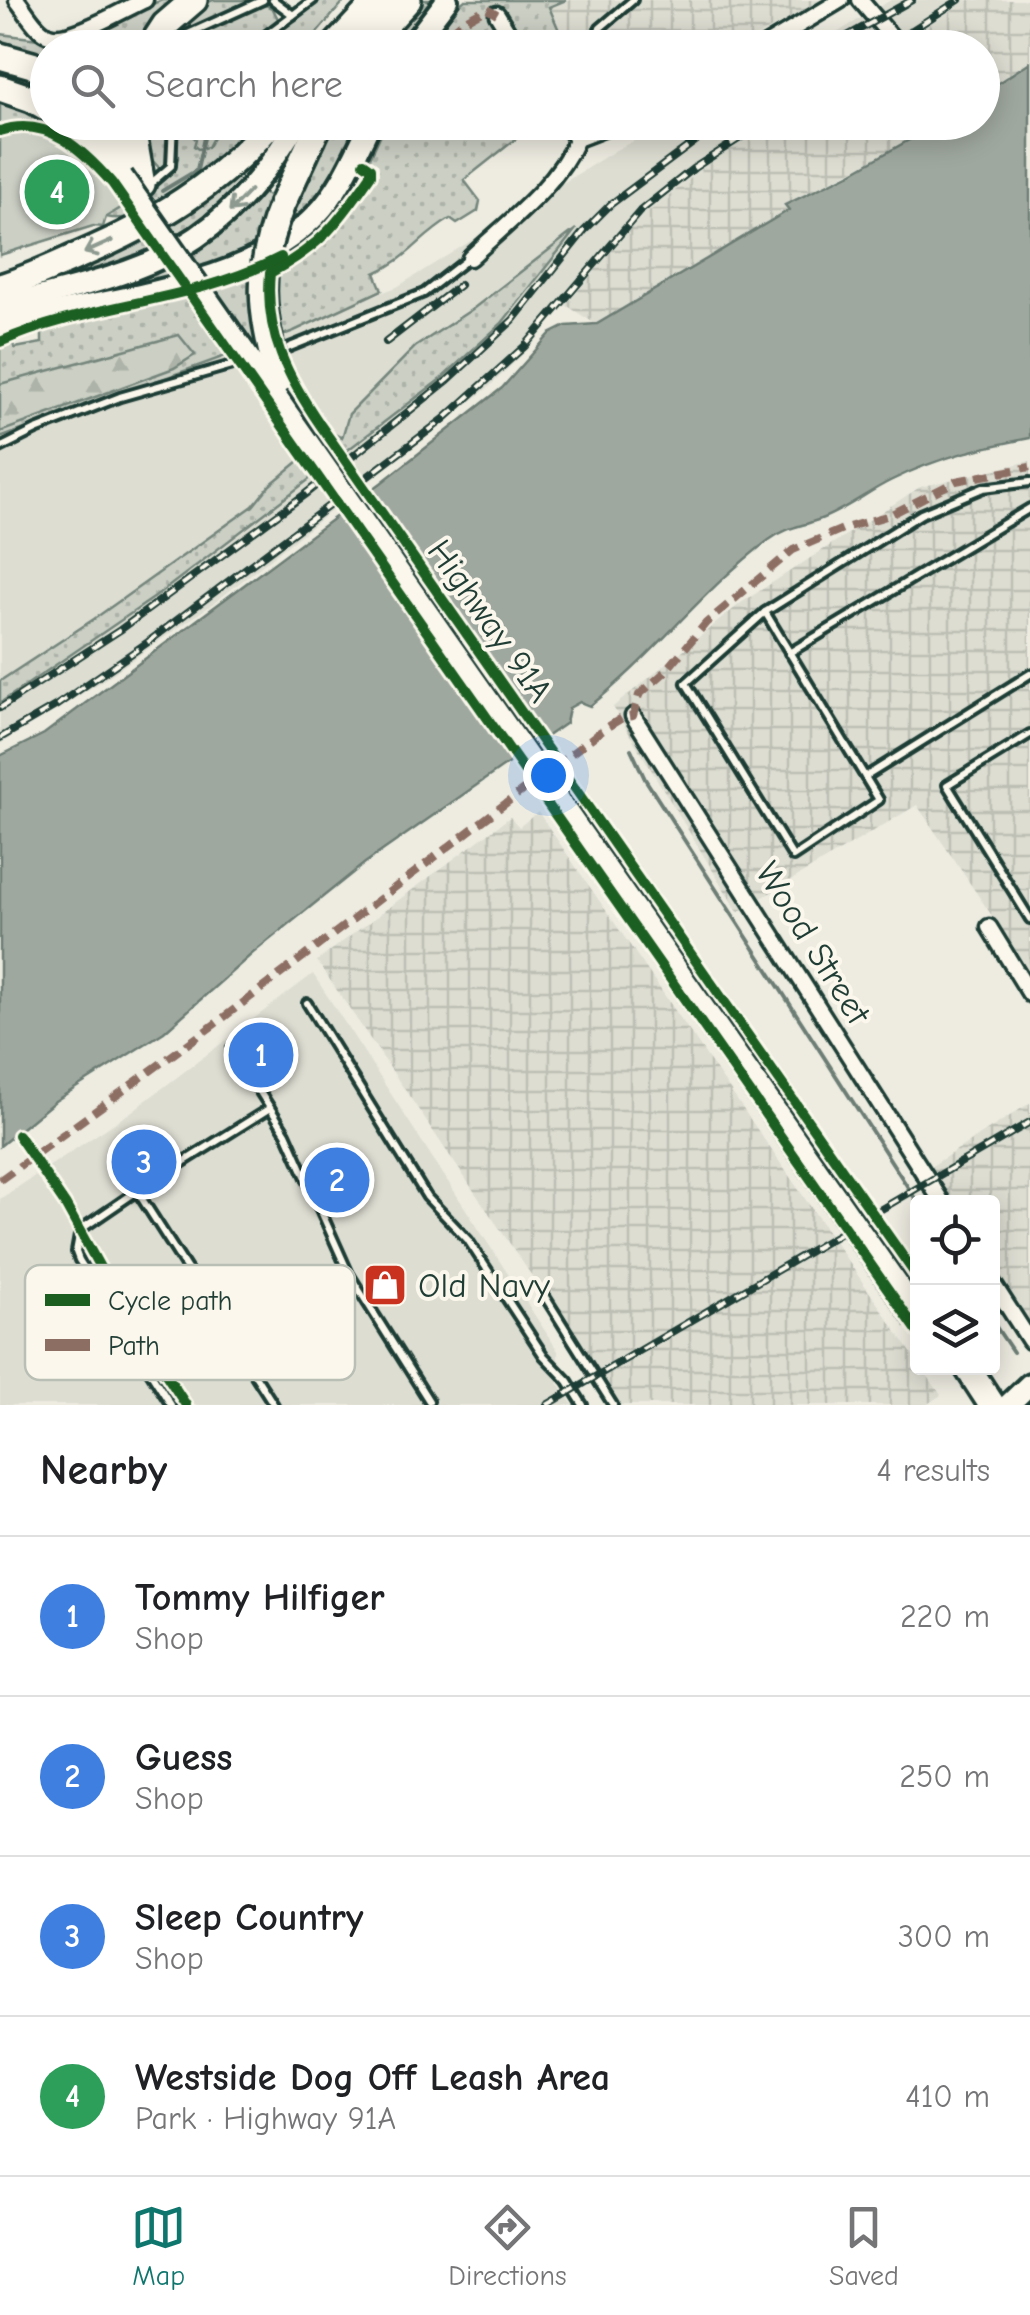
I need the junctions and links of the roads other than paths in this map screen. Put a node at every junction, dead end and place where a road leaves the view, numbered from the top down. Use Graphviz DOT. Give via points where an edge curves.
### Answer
graph roads {
  1 [pos="18,0"];
  2 [pos="144,0"];
  3 [pos="194,0"];
  4 [pos="264,0"];
  5 [pos="273,0"];
  6 [pos="312,0"];
  7 [pos="356,0"];
  8 [pos="379,0"];
  9 [pos="408,0"];
  10 [pos="446,0"];
  11 [pos="632,0"];
  12 [pos="841,0"];
  13 [pos="860,0"];
  14 [pos="293,14"];
  15 [pos="496,14"];
  16 [pos="40,30"];
  17 [pos="81,30"];
  18 [pos="162,30"];
  19 [pos="196,30"];
  20 [pos="272,30"];
  21 [pos="331,30"];
  22 [pos="350,30"];
  23 [pos="356,30"];
  24 [pos="380,30"];
  25 [pos="424,30"];
  26 [pos="506,30"];
  27 [pos="599,30"];
  28 [pos="791,30"];
  29 [pos="886,30"];
  30 [pos="0,56"];
  31 [pos="30,66"];
  32 [pos="0,71"];
  33 [pos="30,80"];
  34 [pos="0,88"];
  35 [pos="30,97"];
  36 [pos="86,140"];
  37 [pos="96,140"];
  38 [pos="105,140"];
  39 [pos="130,140"];
  40 [pos="173,140"];
  41 [pos="243,140"];
  42 [pos="256,140"];
  43 [pos="285,140"];
  44 [pos="312,140"];
  45 [pos="361,140"];
  46 [pos="576,140"];
  47 [pos="130,183"];
  48 [pos="185,202"];
  49 [pos="142,227"];
  50 [pos="470,258"];
  51 [pos="0,287"];
  52 [pos="0,307"];
  53 [pos="0,326"];
  54 [pos="278,380"];
  55 [pos="0,448"];
  56 [pos="1030,482"];
  57 [pos="1030,508"];
  58 [pos="765,612"];
  59 [pos="789,653"];
  60 [pos="1030,674"];
  61 [pos="633,716"];
  62 [pos="1030,734"];
  63 [pos="865,778"];
  64 [pos="1030,920"];
  65 [pos="989,927"];
  66 [pos="1030,994"];
  67 [pos="307,1003"];
  68 [pos="232,1048"];
  69 [pos="270,1108"];
  70 [pos="137,1190"];
  71 [pos="938,1195"];
  72 [pos="84,1265"];
  73 [pos="185,1265"];
  74 [pos="345,1265"];
  75 [pos="355,1284"];
  76 [pos="912,1285"];
  77 [pos="994,1285"];
  78 [pos="544,1295"];
  79 [pos="910,1306"];
  80 [pos="1030,1341"];
  81 [pos="954,1375"];
  82 [pos="973,1375"];
  83 [pos="155,1380"];
  84 [pos="258,1380"];
  85 [pos="1030,1384"];
  86 [pos="429,1401"];
  87 [pos="170,1405"];
  88 [pos="274,1405"];
  89 [pos="583,1405"];
  90 [pos="613,1405"];
  91 [pos="972,1405"];
  92 [pos="992,1405"];
  93 [pos="1008,1405"];
  1 -- 16 [label="street"];
  2 -- 17 [label="street"];
  3 -- 18 [label="highway"];
  4 -- 19 [label="lane"];
  5 -- 14 [label="lane"];
  6 -- 14 [label="lane"];
  7 -- 21 [label="highway"];
  8 -- 22 [label="highway"];
  8 -- 23 [label="main road"];
  9 -- 24 [label="highway"];
  10 -- 25 [label="main road"];
  11 -- 27 [label="lane"];
  12 -- 28 [label="street"];
  13 -- 29 [label="street"];
  14 -- 20 [label="lane"];
  15 -- 26 [label="street"];
  30 -- 31 [label="highway"];
  32 -- 33 [label="highway"];
  34 -- 35 [label="highway"];
  36 -- 47 [label="highway"];
  37 -- 47 [label="highway"];
  38 -- 47 [label="highway"];
  39 -- 47 [label="highway"];
  40 -- 47 [label="lane" via="172,166 156,181"];
  41 -- 48 [label="highway"];
  42 -- 48 [label="highway"];
  43 -- 52 [label="main road, one-way" via="256,186 192,242 136,270"];
  44 -- 54 [label="highway, bridge" via="268,243 261,292"];
  45 -- 53 [label="main road" via="332,195 270,252 185,282"];
  46 -- 50 [label="street" via="552,178"];
  47 -- 49 [label="lane" via="145,216"];
  47 -- 54 [label="highway, Highway 91A"];
  47 -- 79 [label="highway, Highway 91A, bridge"];
  48 -- 49 [label="highway"];
  49 -- 51 [label="highway, one-way"];
  50 -- 55 [label="lane" via="424,293 302,345 120,398"];
  54 -- 76 [label="highway, Highway 91A"];
  56 -- 58 [label="lane" via="984,488 921,514"];
  57 -- 59 [label="lane"];
  58 -- 59 [label="lane"];
  58 -- 63 [label="lane" via="686,683 792,857 879,800"];
  59 -- 63 [label="lane"];
  60 -- 63 [label="lane"];
  61 -- 71 [label="street, Wood Street"];
  62 -- 64 [label="lane" via="947,784"];
  65 -- 66 [label="street"];
  67 -- 89 [label="lane" via="426,1197 468,1240"];
  68 -- 69 [label="lane"];
  69 -- 70 [label="lane"];
  69 -- 74 [label="lane"];
  70 -- 72 [label="lane" via="80,1230 76,1252"];
  70 -- 73 [label="lane"];
  75 -- 86 [label="lane"];
  77 -- 80 [label="street"];
  78 -- 90 [label="lane"];
  81 -- 91 [label="highway"];
  82 -- 92 [label="highway"];
  83 -- 87 [label="lane"];
  84 -- 88 [label="lane"];
  85 -- 93 [label="main road"];
}
